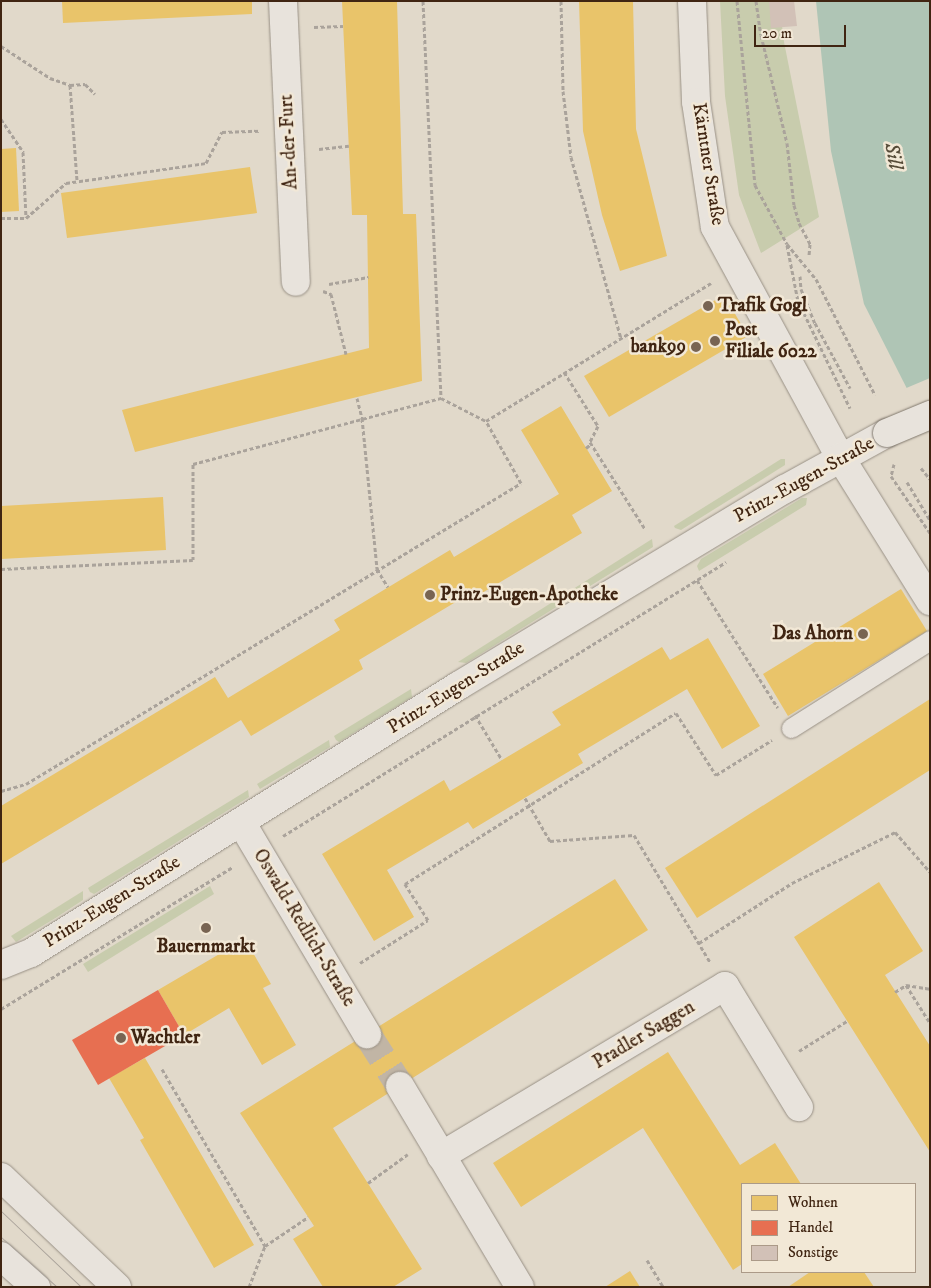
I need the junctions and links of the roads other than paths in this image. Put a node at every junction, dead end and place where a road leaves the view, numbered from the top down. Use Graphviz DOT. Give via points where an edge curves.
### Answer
graph roads {
  1 [pos="283,1"];
  2 [pos="692,1"];
  3 [pos="296,282"];
  4 [pos="930,414"];
  5 [pos="840,457"];
  6 [pos="930,601"];
  7 [pos="930,640"];
  8 [pos="791,728"];
  9 [pos="241,822"];
  10 [pos="31,953"];
  11 [pos="1,965"];
  12 [pos="1,983"];
  13 [pos="367,1034"];
  14 [pos="400,1086"];
  15 [pos="799,1107"];
  16 [pos="436,1147"];
  17 [pos="1,1177"];
  18 [pos="1,1256"];
  19 [pos="520,1286"];
  20 [pos="36,1287"];
  21 [pos="117,1287"];
  1 -- 3 [label="street, An-der-Furt"];
  2 -- 5 [label="street, Kärntner Straße" via="696,102 715,227"];
  4 -- 5 [label="street, Prinz-Eugen-Straße, bridge"];
  5 -- 6 [label="street, Kärntner Straße"];
  5 -- 9 [label="street, Prinz-Eugen-Straße" via="466,681"];
  7 -- 8 [label="lane"];
  9 -- 10 [label="street, Prinz-Eugen-Straße"];
  9 -- 13 [label="street, Oswald-Redlich-Straße"];
  10 -- 11 [label="street, Prinz-Eugen-Straße"];
  10 -- 12 [label="street, Prinz-Eugen-Straße"];
  14 -- 16 [label="street"];
  15 -- 16 [label="street, Pradler Saggen" via="725,986"];
  16 -- 19 [label="street"];
  17 -- 21 [label="street"];
  18 -- 20 [label="street"];
}
